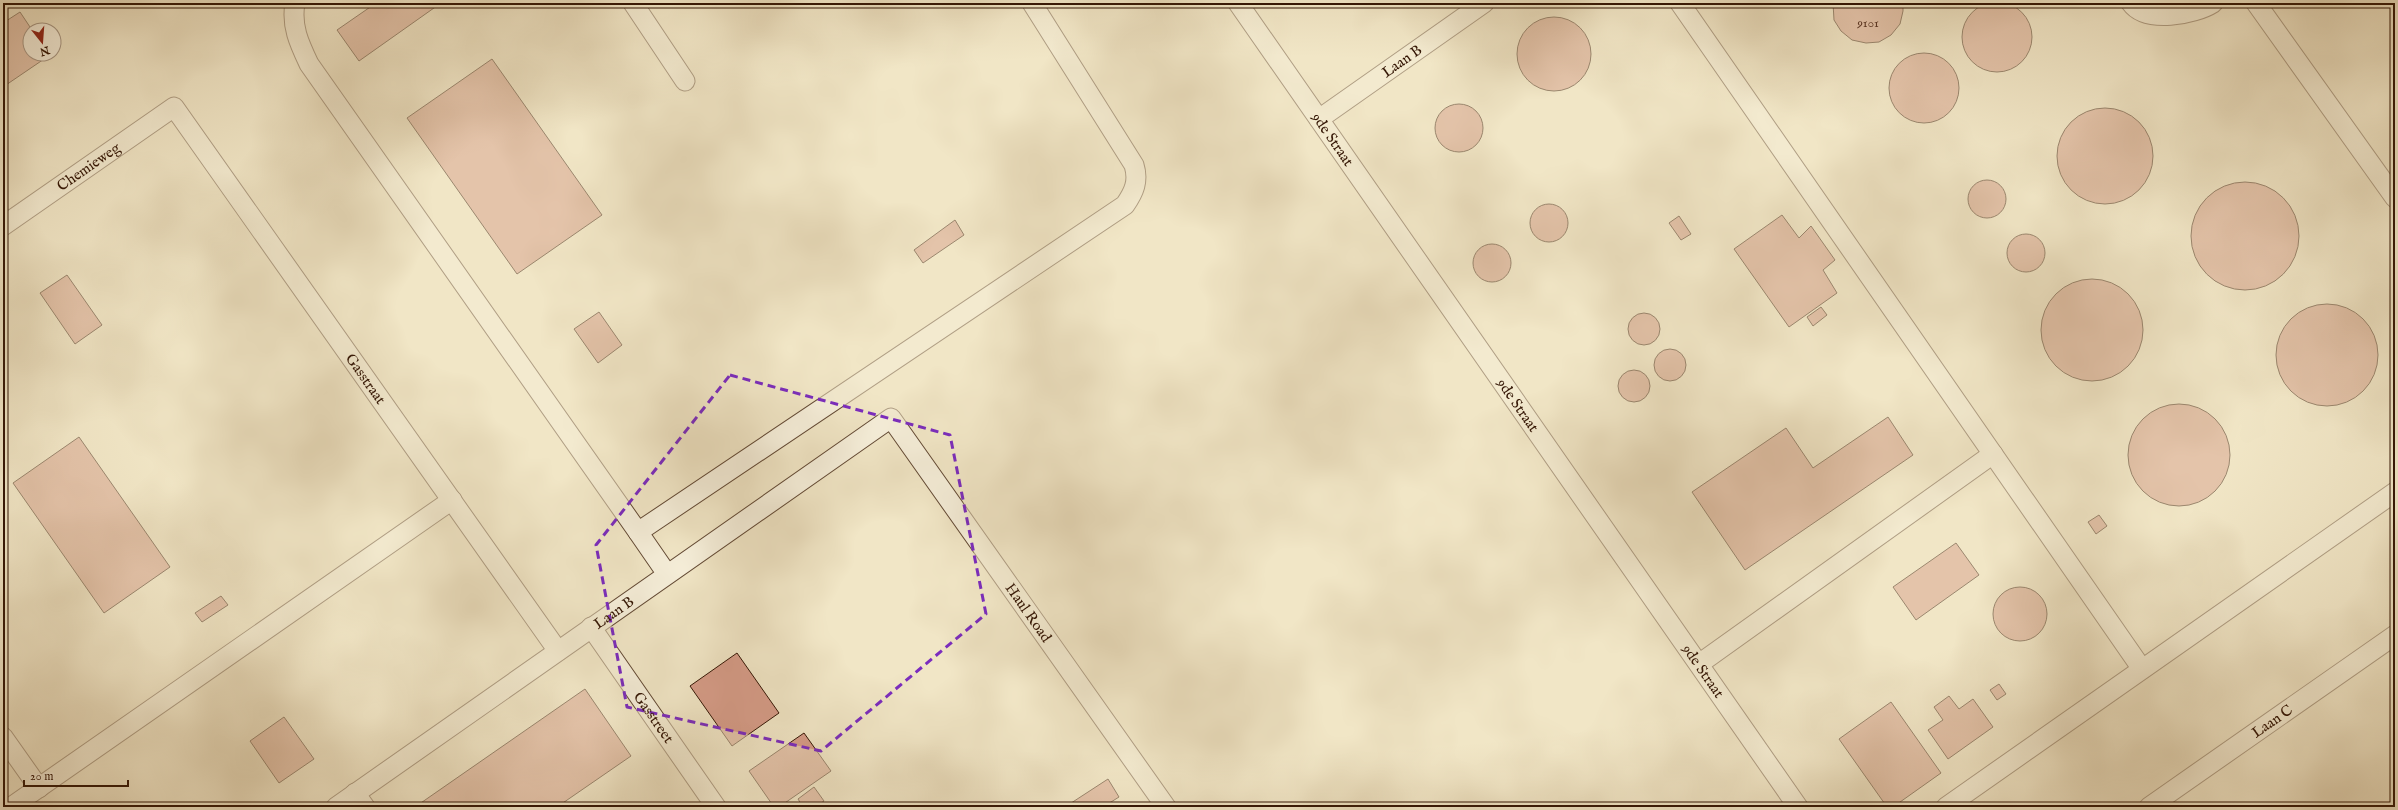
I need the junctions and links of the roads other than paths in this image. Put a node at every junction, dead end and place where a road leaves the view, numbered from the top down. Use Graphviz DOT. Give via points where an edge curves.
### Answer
graph roads {
  1 [pos="295,3"];
  2 [pos="633,3"];
  3 [pos="1032,3"];
  4 [pos="1238,3"];
  5 [pos="1484,3"];
  6 [pos="1680,3"];
  7 [pos="2131,3"];
  8 [pos="2213,3"];
  9 [pos="2256,3"];
  10 [pos="685,81"];
  11 [pos="174,107"];
  12 [pos="1319,119"];
  13 [pos="2395,198"];
  14 [pos="3,226"];
  15 [pos="891,418"];
  16 [pos="1993,454"];
  17 [pos="2395,492"];
  18 [pos="452,500"];
  19 [pos="638,532"];
  20 [pos="667,574"];
  21 [pos="591,627"];
  22 [pos="2395,635"];
  23 [pos="558,651"];
  24 [pos="1699,664"];
  25 [pos="2142,669"];
  26 [pos="3,737"];
  27 [pos="39,788"];
  28 [pos="360,800"];
  29 [pos="11,807"];
  30 [pos="336,807"];
  31 [pos="716,807"];
  32 [pos="1166,807"];
  33 [pos="1798,807"];
  34 [pos="1946,807"];
  35 [pos="2149,807"];
  1 -- 19 [label="lane" via="292,18 298,41 309,64"];
  2 -- 10 [label="lane"];
  3 -- 19 [label="lane" via="1134,165 1136,184 1126,205"];
  4 -- 12 [label="lane, 9de Straat"];
  5 -- 12 [label="lane, Laan B"];
  6 -- 16 [label="lane"];
  7 -- 8 [label="lane" via="2146,12 2164,16 2196,12"];
  9 -- 13 [label="lane"];
  11 -- 14 [label="lane, Chemieweg"];
  11 -- 18 [label="lane, Gasstraat"];
  12 -- 24 [label="lane, 9de Straat"];
  15 -- 20 [label="lane, Laan B"];
  15 -- 32 [label="lane, Haul Road"];
  16 -- 24 [label="lane"];
  16 -- 25 [label="lane"];
  17 -- 25 [label="lane"];
  18 -- 23 [label="lane, Gasstraat"];
  18 -- 27 [label="lane"];
  19 -- 20 [label="lane"];
  20 -- 21 [label="lane, Laan B"];
  21 -- 23 [label="lane, Laan B"];
  21 -- 31 [label="lane, Gasstreet"];
  22 -- 35 [label="lane, Laan C"];
  23 -- 28 [label="lane, Laan B"];
  24 -- 33 [label="lane, 9de Straat"];
  25 -- 34 [label="lane"];
  26 -- 27 [label="lane"];
  27 -- 29 [label="lane"];
  28 -- 30 [label="lane, Laan B"];
}
